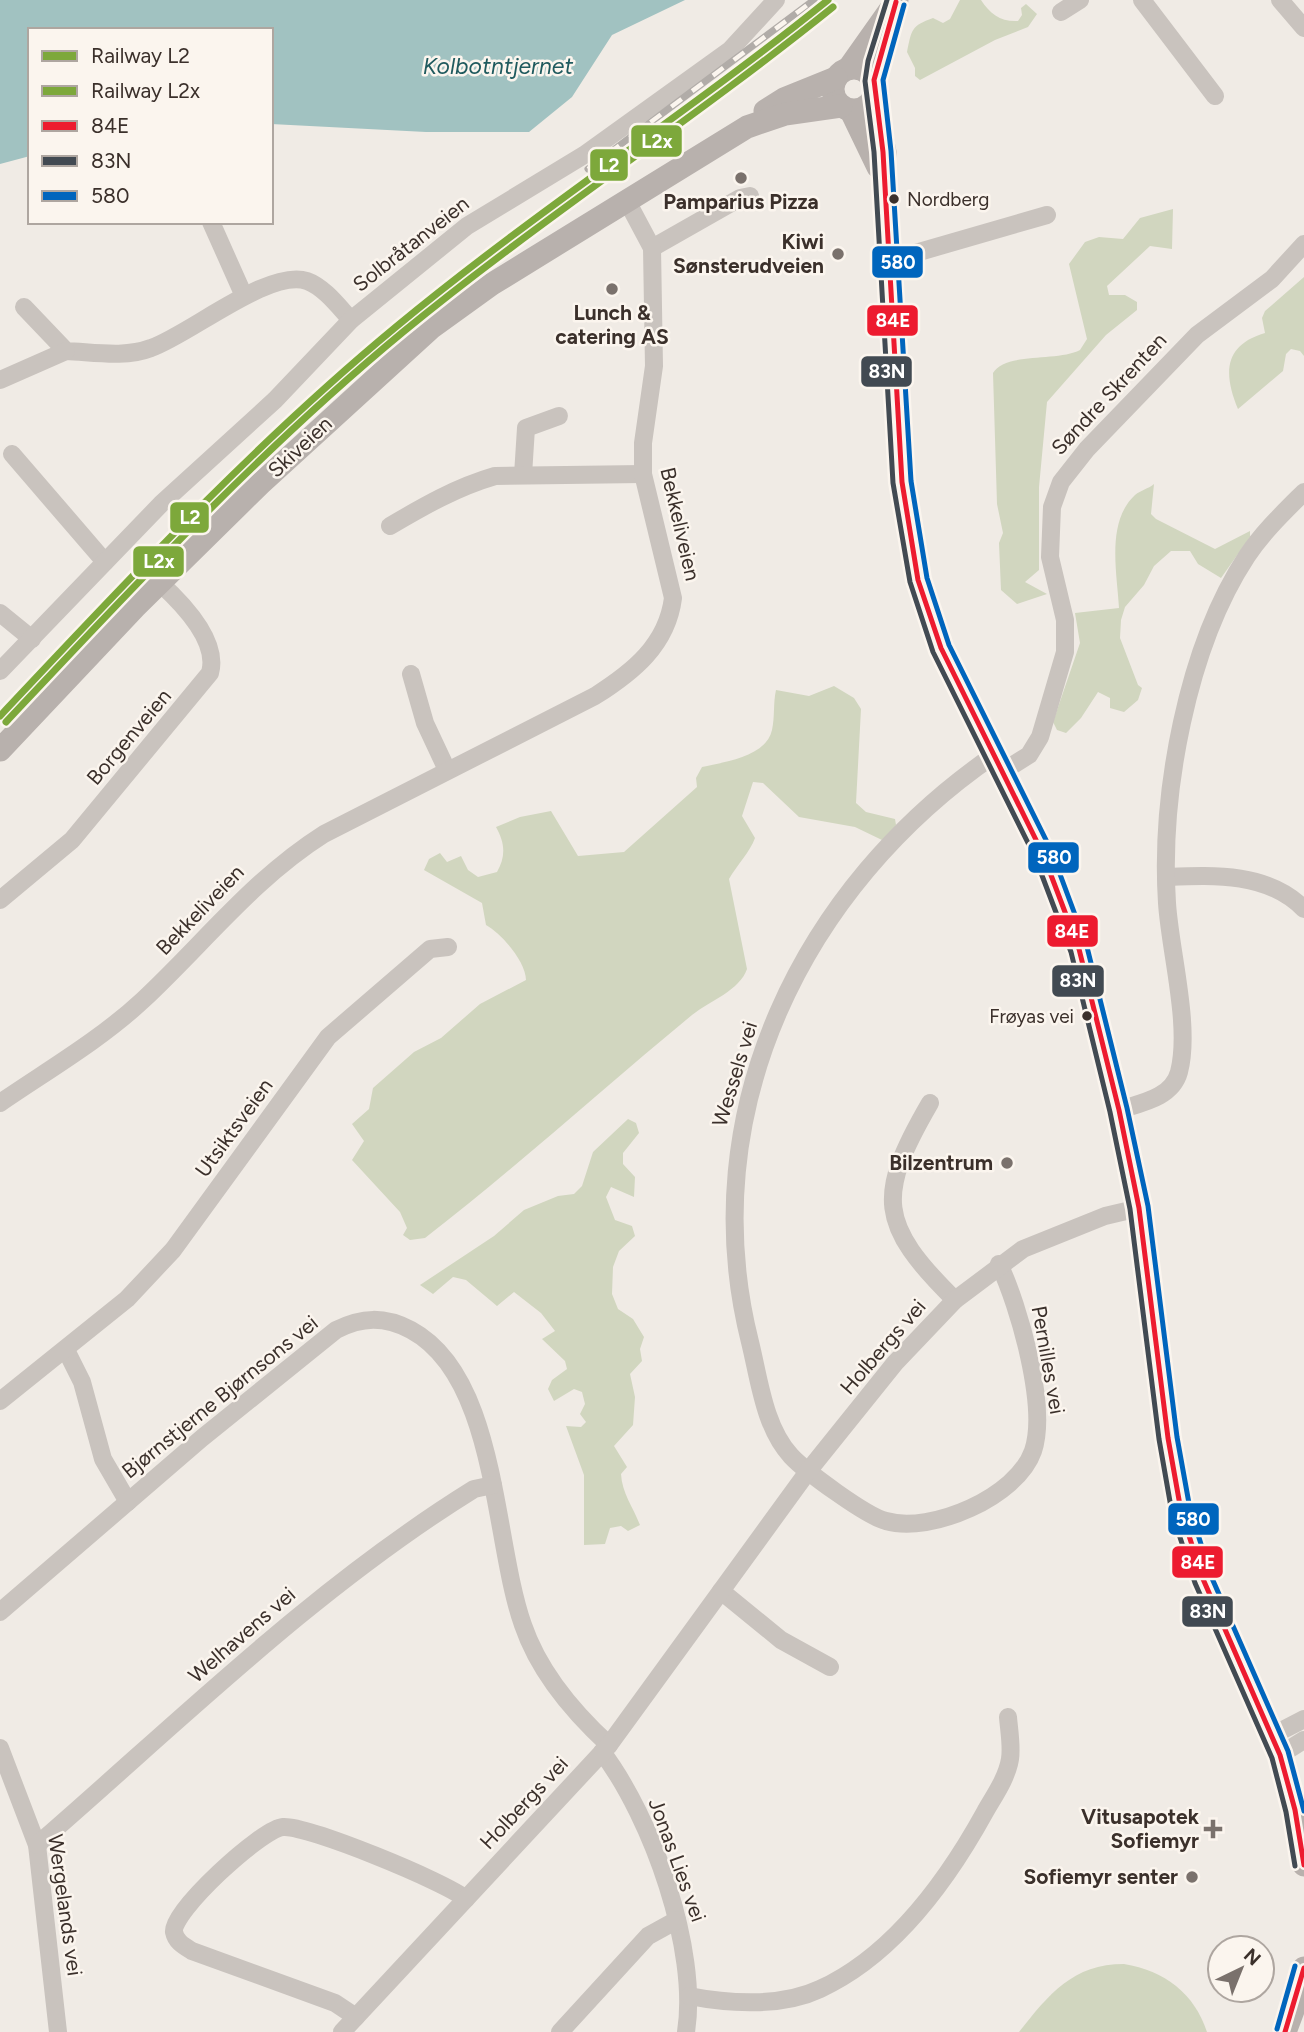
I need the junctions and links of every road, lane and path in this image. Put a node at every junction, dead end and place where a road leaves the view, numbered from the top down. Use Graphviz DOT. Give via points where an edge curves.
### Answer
graph roads {
  1 [pos="776,0"];
  2 [pos="1080,0"];
  3 [pos="1142,0"];
  4 [pos="1280,0"];
  5 [pos="896,1"];
  6 [pos="1061,12"];
  7 [pos="1304,29"];
  8 [pos="842,73"];
  9 [pos="874,89"];
  10 [pos="1215,96"];
  11 [pos="846,108"];
  12 [pos="747,127"];
  13 [pos="883,176"];
  14 [pos="750,196"];
  15 [pos="627,201"];
  16 [pos="1047,215"];
  17 [pos="212,224"];
  18 [pos="1304,244"];
  19 [pos="652,248"];
  20 [pos="888,261"];
  21 [pos="244,296"];
  22 [pos="24,307"];
  23 [pos="351,320"];
  24 [pos="66,351"];
  25 [pos="0,380"];
  26 [pos="559,416"];
  27 [pos="12,454"];
  28 [pos="643,474"];
  29 [pos="523,475"];
  30 [pos="1304,492"];
  31 [pos="390,526"];
  32 [pos="105,562"];
  33 [pos="160,583"];
  34 [pos="0,613"];
  35 [pos="32,639"];
  36 [pos="0,671"];
  37 [pos="411,674"];
  38 [pos="0,750"];
  39 [pos="998,764"];
  40 [pos="447,770"];
  41 [pos="1166,877"];
  42 [pos="1300,899"];
  43 [pos="0,900"];
  44 [pos="448,947"];
  45 [pos="0,1103"];
  46 [pos="930,1103"];
  47 [pos="1119,1110"];
  48 [pos="1139,1209"];
  49 [pos="999,1264"];
  50 [pos="955,1300"];
  51 [pos="66,1350"];
  52 [pos="0,1401"];
  53 [pos="809,1470"];
  54 [pos="493,1485"];
  55 [pos="128,1502"];
  56 [pos="721,1591"];
  57 [pos="0,1612"];
  58 [pos="830,1667"];
  59 [pos="1008,1717"];
  60 [pos="1304,1719"];
  61 [pos="1304,1740"];
  62 [pos="1276,1745"];
  63 [pos="0,1748"];
  64 [pos="605,1749"];
  65 [pos="37,1845"];
  66 [pos="1304,1865"];
  67 [pos="466,1899"];
  68 [pos="677,1920"];
  69 [pos="1303,1976"];
  70 [pos="689,1996"];
  71 [pos="350,2027"];
  72 [pos="58,2032"];
  73 [pos="561,2032"];
  74 [pos="686,2032"];
  75 [pos="1285,2032"];
  1 -- 23 [label="street, Solbråtanveien" via="730,50 584,155 467,226"];
  2 -- 6 [label="street"];
  3 -- 10 [label="street"];
  4 -- 7 [label="street"];
  5 -- 8 [label="main road"];
  5 -- 9 [label="main road"];
  8 -- 9 [label="main road" via="863,70"];
  8 -- 11 [label="main road" via="833,93"];
  8 -- 12 [label="main road, Skiveien" via="769,107"];
  9 -- 11 [label="main road" via="864,108"];
  9 -- 13 [label="main road" via="885,152"];
  11 -- 12 [label="main road, Skiveien" via="785,114"];
  11 -- 13 [label="main road"];
  12 -- 15 [label="main road, Skiveien"];
  13 -- 20 [label="main road"];
  14 -- 19 [label="street"];
  15 -- 19 [label="street, Bekkeliveien"];
  15 -- 33 [label="main road, Skiveien" via="492,284 431,328 333,415"];
  16 -- 20 [label="street"];
  17 -- 21 [label="street"];
  18 -- 39 [label="street, Søndre Skrenten" via="1272,279 1183,348 1087,449 1057,489 1050,557 1065,621 1065,652 1040,737 1029,755"];
  19 -- 28 [label="street, Bekkeliveien" via="654,366"];
  20 -- 39 [label="main road" via="902,482 912,554 933,628"];
  21 -- 23 [label="street" via="290,279 308,281"];
  21 -- 24 [label="street" via="152,348 132,353"];
  22 -- 24 [label="street"];
  23 -- 32 [label="street, Solbråtanveien" via="275,400"];
  24 -- 25 [label="street"];
  26 -- 29 [label="street" via="526,428"];
  27 -- 32 [label="street"];
  28 -- 29 [label="street"];
  28 -- 40 [label="street, Bekkeliveien" via="673,598 671,618 658,642 633,670 595,696"];
  29 -- 31 [label="street" via="472,483"];
  30 -- 41 [label="street" via="1248,555 1207,642 1175,764"];
  32 -- 35 [label="street, Solbråtanveien"];
  33 -- 38 [label="main road, Skiveien"];
  33 -- 43 [label="street, Borgenveien" via="184,607 209,646 214,659 210,673 72,840"];
  34 -- 35 [label="street"];
  35 -- 36 [label="street, Solbråtanveien"];
  37 -- 40 [label="street" via="425,723"];
  39 -- 47 [label="main road" via="1067,912"];
  39 -- 53 [label="street, Wessels vei" via="909,826 843,901 798,971 775,1018 746,1107 733,1182 737,1277 776,1432 793,1458"];
  40 -- 45 [label="street, Bekkeliveien" via="291,854 142,1000"];
  41 -- 42 [label="street" via="1250,880"];
  41 -- 47 [label="street" via="1180,1017 1180,1068 1164,1093"];
  44 -- 51 [label="street, Utsiktsveien" via="430,949 328,1037 173,1250 127,1299"];
  46 -- 50 [label="street" via="897,1172 894,1220 906,1246"];
  47 -- 48 [label="main road"];
  48 -- 49 [label="street, Holbergs vei" via="1048,1237"];
  48 -- 62 [label="main road" via="1168,1438 1185,1524 1203,1579"];
  49 -- 50 [label="street, Holbergs vei"];
  49 -- 53 [label="street, Pernilles vei" via="1023,1329 1036,1401 1036,1440 1023,1468 1000,1492 971,1508 907,1525 868,1514"];
  50 -- 53 [label="street, Holbergs vei" via="895,1363"];
  51 -- 52 [label="street, Utsiktsveien"];
  51 -- 55 [label="street" via="82,1382 103,1459"];
  53 -- 56 [label="street, Holbergs vei"];
  54 -- 55 [label="street, Bjørnstjerne Bjørnsons vei" via="473,1410 451,1369 424,1338 390,1321 362,1319 335,1331"];
  54 -- 64 [label="street, Bjørnstjerne Bjørnsons vei" via="504,1556 523,1627 559,1692"];
  54 -- 65 [label="street, Welhavens vei" via="474,1489 368,1559 255,1651"];
  55 -- 57 [label="street, Bjørnstjerne Bjørnsons vei"];
  56 -- 58 [label="street" via="780,1640"];
  56 -- 64 [label="street, Holbergs vei"];
  59 -- 70 [label="street" via="1010,1759 1000,1786 951,1867 897,1934 850,1972 818,1990 762,2002"];
  60 -- 62 [label="street"];
  61 -- 62 [label="street"];
  62 -- 66 [label="main road" via="1295,1810"];
  63 -- 65 [label="street, Wergelands vei"];
  64 -- 67 [label="street, Holbergs vei"];
  64 -- 68 [label="street, Jonas Lies vei" via="634,1804"];
  65 -- 72 [label="street, Wergelands vei"];
  67 -- 71 [label="street, Holbergs vei"];
  67 -- 71 [label="street" via="441,1882 321,1836 283,1827 248,1847 186,1906 175,1923 179,1943 335,2003"];
  68 -- 70 [label="street, Jonas Lies vei"];
  68 -- 73 [label="street" via="648,1936"];
  69 -- 75 [label="main road"];
  70 -- 74 [label="street, Jonas Lies vei"];
}
